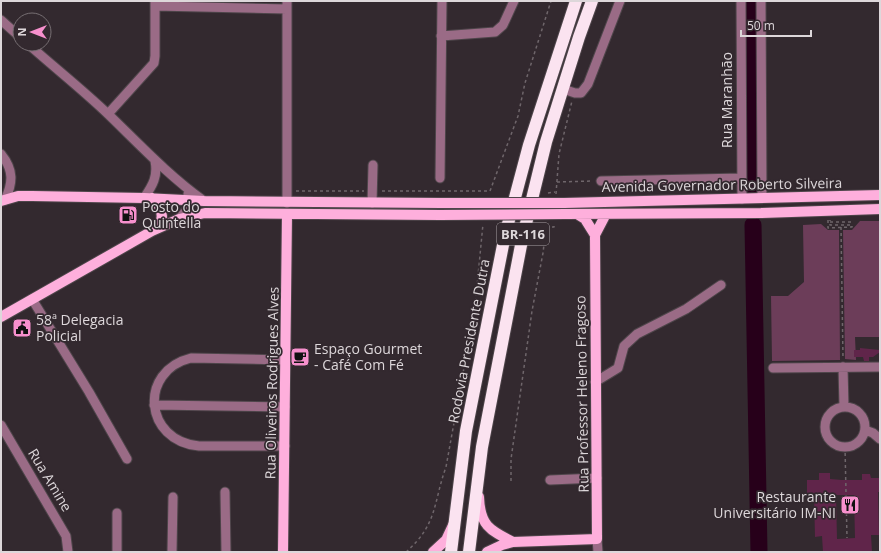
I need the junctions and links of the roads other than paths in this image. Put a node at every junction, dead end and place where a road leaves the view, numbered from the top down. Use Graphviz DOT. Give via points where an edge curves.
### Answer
graph roads {
  1 [pos="442,1"];
  2 [pos="514,1"];
  3 [pos="576,1"];
  4 [pos="592,1"];
  5 [pos="620,1"];
  6 [pos="741,1"];
  7 [pos="761,1"];
  8 [pos="155,4"];
  9 [pos="287,5"];
  10 [pos="1,20"];
  11 [pos="12,30"];
  12 [pos="441,36"];
  13 [pos="37,52"];
  14 [pos="563,88"];
  15 [pos="108,114"];
  16 [pos="1,154"];
  17 [pos="155,161"];
  18 [pos="373,165"];
  19 [pos="440,178"];
  20 [pos="742,178"];
  21 [pos="601,181"];
  22 [pos="186,189"];
  23 [pos="880,195"];
  24 [pos="148,198"];
  25 [pos="762,198"];
  26 [pos="742,199"];
  27 [pos="3,201"];
  28 [pos="190,201"];
  29 [pos="204,202"];
  30 [pos="287,203"];
  31 [pos="372,203"];
  32 [pos="564,208"];
  33 [pos="880,209"];
  34 [pos="287,214"];
  35 [pos="578,214"];
  36 [pos="606,214"];
  37 [pos="179,219"];
  38 [pos="158,228"];
  39 [pos="595,235"];
  40 [pos="721,285"];
  41 [pos="32,299"];
  42 [pos="1,317"];
  43 [pos="286,360"];
  44 [pos="843,367"];
  45 [pos="880,367"];
  46 [pos="773,368"];
  47 [pos="595,382"];
  48 [pos="154,405"];
  49 [pos="285,407"];
  50 [pos="844,407"];
  51 [pos="1,425"];
  52 [pos="865,430"];
  53 [pos="880,439"];
  54 [pos="285,446"];
  55 [pos="127,459"];
  56 [pos="478,472"];
  57 [pos="597,478"];
  58 [pos="550,480"];
  59 [pos="226,492"];
  60 [pos="173,497"];
  61 [pos="117,513"];
  62 [pos="454,524"];
  63 [pos="598,538"];
  64 [pos="513,542"];
  65 [pos="68,552"];
  66 [pos="117,552"];
  67 [pos="172,552"];
  68 [pos="226,552"];
  69 [pos="283,552"];
  70 [pos="433,552"];
  71 [pos="451,552"];
  72 [pos="469,552"];
  73 [pos="487,552"];
  74 [pos="598,552"];
  1 -- 12 [label="street"];
  2 -- 12 [label="street" via="503,25 495,32"];
  3 -- 62 [label="highway, Rodovia Presidente Dutra / BR-116" via="529,145 505,235 466,431"];
  4 -- 14 [label="highway, BR-116"];
  5 -- 14 [label="street" via="588,84 580,92 575,93"];
  6 -- 20 [label="street, Rua Maranhão"];
  7 -- 25 [label="street"];
  8 -- 9 [label="street"];
  8 -- 15 [label="street" via="154,63"];
  9 -- 30 [label="street"];
  10 -- 11 [label="street"];
  12 -- 19 [label="street"];
  13 -- 15 [label="street"];
  14 -- 56 [label="highway, BR-116" via="537,176 522,240"];
  15 -- 17 [label="street"];
  16 -- 27 [label="street" via="12,176 11,188"];
  17 -- 22 [label="street"];
  17 -- 24 [label="street" via="156,175"];
  18 -- 31 [label="street"];
  20 -- 21 [label="street"];
  20 -- 26 [label="street, Rua Maranhão"];
  22 -- 28 [label="street"];
  22 -- 29 [label="street"];
  23 -- 25 [label="main road, Avenida Governador Roberto Silveira"];
  24 -- 27 [label="main road" via="32,196"];
  24 -- 28 [label="main road"];
  24 -- 38 [label="main road" via="160,207 162,214"];
  25 -- 26 [label="main road, Avenida Governador Roberto Silveira"];
  26 -- 32 [label="main road, Avenida Governador Roberto Silveira"];
  28 -- 29 [label="main road"];
  28 -- 37 [label="street"];
  29 -- 30 [label="main road"];
  30 -- 31 [label="main road"];
  31 -- 32 [label="main road, bridge"];
  32 -- 34 [label="main road, bridge" via="440,215"];
  32 -- 35 [label="main road, Avenida Governador Roberto Silveira"];
  33 -- 36 [label="main road, Avenida Governador Roberto Silveira"];
  34 -- 37 [label="main road" via="204,213"];
  34 -- 43 [label="main road, Rua Oliveiros Rodrigues Alves"];
  35 -- 36 [label="main road, Avenida Governador Roberto Silveira"];
  35 -- 39 [label="main road" via="585,219"];
  36 -- 39 [label="main road, Rua Professor Heleno Fragoso"];
  37 -- 38 [label="main road"];
  38 -- 41 [label="main road"];
  39 -- 47 [label="main road, Rua Professor Heleno Fragoso"];
  40 -- 47 [label="street" via="686,309 637,334 624,346 618,368"];
  41 -- 42 [label="main road"];
  41 -- 55 [label="street"];
  43 -- 48 [label="street" via="184,360 171,367 161,378 155,392"];
  43 -- 49 [label="main road, Rua Oliveiros Rodrigues Alves"];
  44 -- 45 [label="street"];
  44 -- 46 [label="street"];
  44 -- 50 [label="street"];
  47 -- 57 [label="main road, Rua Professor Heleno Fragoso"];
  48 -- 49 [label="street"];
  48 -- 54 [label="street" via="162,428 185,444"];
  49 -- 54 [label="main road, Rua Oliveiros Rodrigues Alves"];
  50 -- 52 [label="street" via="854,408 859,412 865,423"];
  50 -- 52 [label="street" via="830,414 826,427 830,439 835,444 845,447 854,445"];
  51 -- 65 [label="street, Rua Amine" via="66,536"];
  52 -- 53 [label="street"];
  54 -- 69 [label="main road, Rua Oliveiros Rodrigues Alves"];
  56 -- 64 [label="main road" via="480,508 484,522 495,533"];
  56 -- 72 [label="highway, BR-116"];
  57 -- 58 [label="street"];
  57 -- 63 [label="main road, Rua Professor Heleno Fragoso"];
  59 -- 68 [label="street"];
  60 -- 67 [label="street"];
  61 -- 66 [label="street"];
  62 -- 70 [label="main road" via="446,540"];
  62 -- 71 [label="highway, Rodovia Presidente Dutra / BR-116"];
  63 -- 64 [label="main road"];
  63 -- 74 [label="street, Rua Professor Heleno Fragoso"];
  64 -- 73 [label="main road" via="502,544"];
}
